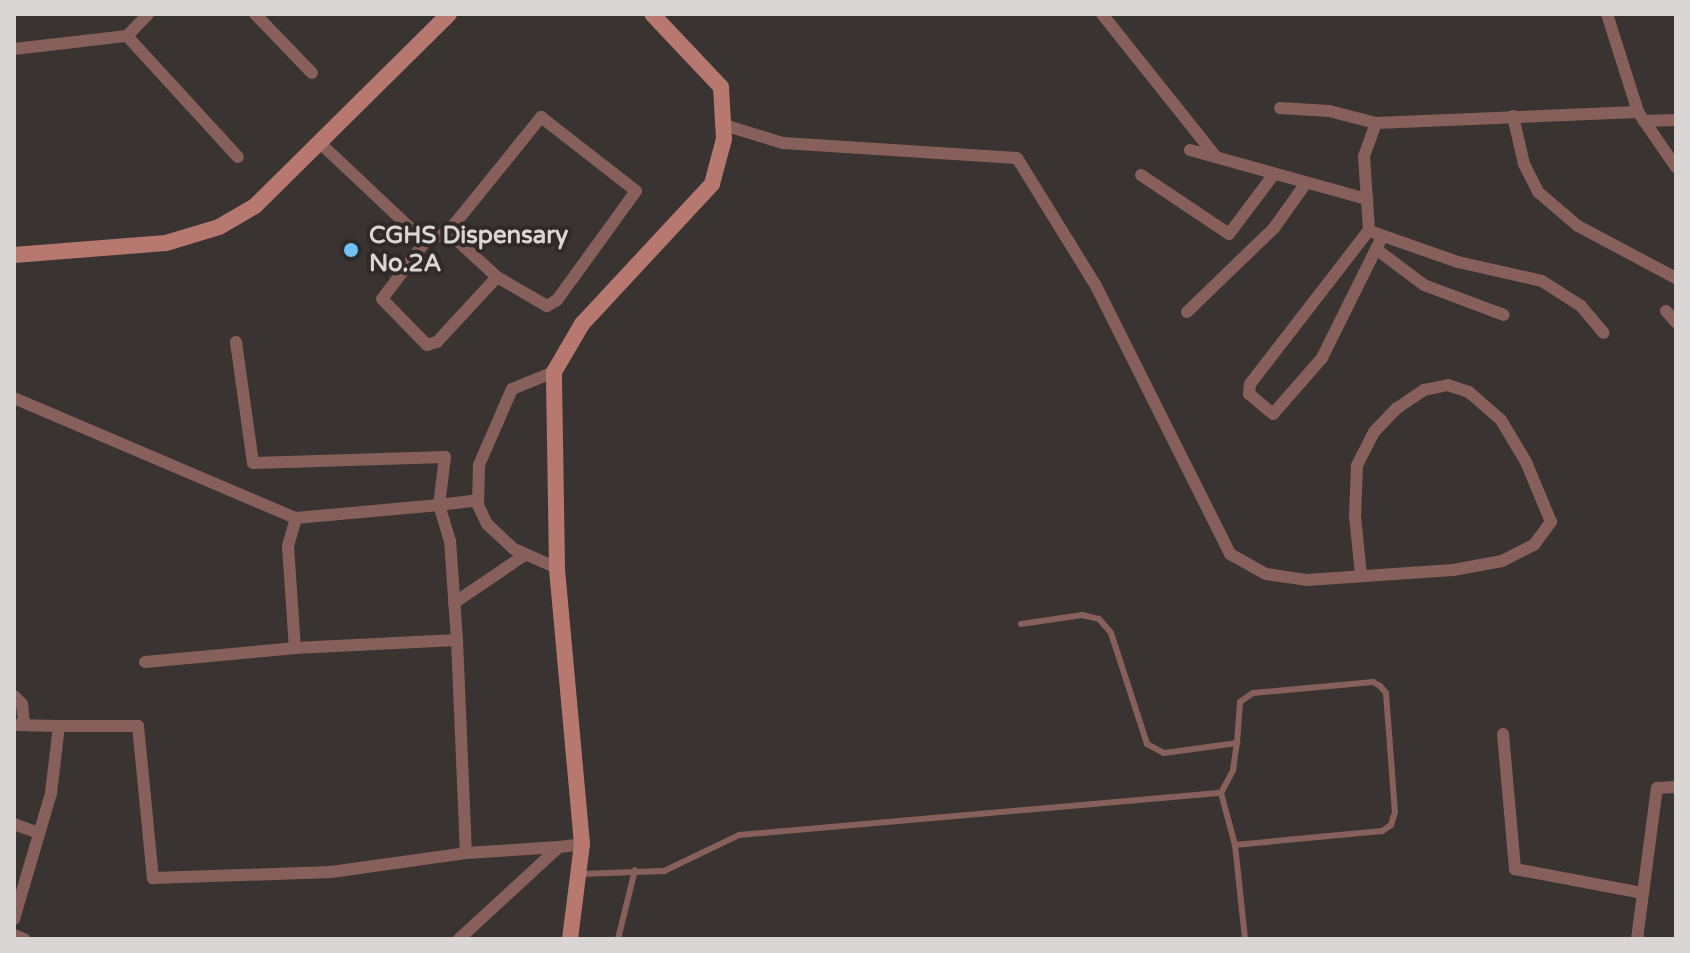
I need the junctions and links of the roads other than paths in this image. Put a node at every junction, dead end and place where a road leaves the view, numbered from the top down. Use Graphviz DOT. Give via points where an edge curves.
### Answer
graph roads {
  1 [pos="148,14"];
  2 [pos="255,14"];
  3 [pos="449,14"];
  4 [pos="652,14"];
  5 [pos="1102,14"];
  6 [pos="1607,14"];
  7 [pos="127,36"];
  8 [pos="14,49"];
  9 [pos="312,73"];
  10 [pos="1280,108"];
  11 [pos="1513,116"];
  12 [pos="1641,116"];
  13 [pos="1676,120"];
  14 [pos="1376,123"];
  15 [pos="724,125"];
  16 [pos="320,143"];
  17 [pos="1190,150"];
  18 [pos="238,157"];
  19 [pos="1216,157"];
  20 [pos="1676,167"];
  21 [pos="1274,174"];
  22 [pos="1141,175"];
  23 [pos="1306,183"];
  24 [pos="1367,199"];
  25 [pos="1369,230"];
  26 [pos="448,232"];
  27 [pos="1382,237"];
  28 [pos="425,242"];
  29 [pos="1376,249"];
  30 [pos="14,255"];
  31 [pos="497,277"];
  32 [pos="1676,278"];
  33 [pos="1666,311"];
  34 [pos="1187,312"];
  35 [pos="1504,315"];
  36 [pos="1676,322"];
  37 [pos="1604,333"];
  38 [pos="236,342"];
  39 [pos="554,372"];
  40 [pos="14,398"];
  41 [pos="478,500"];
  42 [pos="439,505"];
  43 [pos="296,518"];
  44 [pos="526,554"];
  45 [pos="557,568"];
  46 [pos="1361,575"];
  47 [pos="454,603"];
  48 [pos="1021,624"];
  49 [pos="457,640"];
  50 [pos="295,648"];
  51 [pos="145,662"];
  52 [pos="14,696"];
  53 [pos="19,723"];
  54 [pos="59,726"];
  55 [pos="1503,734"];
  56 [pos="1237,743"];
  57 [pos="1676,787"];
  58 [pos="1221,793"];
  59 [pos="14,824"];
  60 [pos="36,832"];
  61 [pos="582,844"];
  62 [pos="1235,845"];
  63 [pos="559,847"];
  64 [pos="466,853"];
  65 [pos="635,870"];
  66 [pos="576,875"];
  67 [pos="1642,893"];
  68 [pos="14,919"];
  69 [pos="14,935"];
  70 [pos="24,939"];
  71 [pos="459,939"];
  72 [pos="570,939"];
  73 [pos="618,939"];
  74 [pos="1245,939"];
  75 [pos="1637,939"];
  1 -- 7 [label="street"];
  2 -- 9 [label="street"];
  3 -- 16 [label="street"];
  4 -- 15 [label="street" via="721,87"];
  5 -- 19 [label="street"];
  6 -- 12 [label="street"];
  7 -- 8 [label="street"];
  7 -- 18 [label="street"];
  10 -- 14 [label="street" via="1329,111"];
  11 -- 12 [label="street"];
  11 -- 14 [label="street"];
  11 -- 32 [label="street" via="1524,164 1538,192 1578,226"];
  12 -- 13 [label="street"];
  12 -- 20 [label="street"];
  14 -- 24 [label="street" via="1364,156"];
  15 -- 39 [label="street" via="712,184 582,324"];
  15 -- 46 [label="street" via="783,143 1017,158 1096,286 1230,554 1266,574 1307,580"];
  16 -- 28 [label="street"];
  16 -- 30 [label="street" via="255,206 219,227 166,243"];
  17 -- 19 [label="street"];
  19 -- 21 [label="street"];
  21 -- 22 [label="street" via="1229,234"];
  21 -- 23 [label="street"];
  23 -- 24 [label="street"];
  23 -- 34 [label="street" via="1274,228"];
  24 -- 25 [label="street"];
  25 -- 27 [label="street"];
  25 -- 29 [label="street" via="1250,384 1249,394 1273,414 1322,358"];
  26 -- 28 [label="street"];
  26 -- 31 [label="street"];
  26 -- 31 [label="street" via="541,117 636,191 580,262 568,291 547,306"];
  27 -- 29 [label="street"];
  27 -- 37 [label="street" via="1542,281 1581,306"];
  28 -- 31 [label="street" via="382,299 427,345 437,342"];
  29 -- 35 [label="street" via="1424,285"];
  33 -- 36 [label="street"];
  38 -- 42 [label="street" via="253,463 445,457"];
  39 -- 41 [label="street" via="512,389 479,465"];
  39 -- 45 [label="street"];
  40 -- 43 [label="street"];
  41 -- 42 [label="street"];
  41 -- 44 [label="street" via="487,524"];
  42 -- 43 [label="street"];
  42 -- 47 [label="street" via="450,541"];
  43 -- 50 [label="street" via="288,546"];
  44 -- 45 [label="street"];
  44 -- 47 [label="street"];
  45 -- 61 [label="street"];
  46 -- 46 [label="street" via="1357,466 1374,432 1424,390 1448,385 1469,392 1501,420 1551,522 1534,545 1502,561"];
  47 -- 49 [label="street"];
  48 -- 56 [label="lane" via="1082,615 1099,619 1111,633 1152,750"];
  49 -- 50 [label="street"];
  49 -- 64 [label="street"];
  50 -- 51 [label="street"];
  52 -- 53 [label="street" via="22,704"];
  53 -- 54 [label="street"];
  54 -- 60 [label="street" via="51,793"];
  54 -- 64 [label="street" via="138,726 153,878 331,872"];
  55 -- 67 [label="street" via="1515,869"];
  56 -- 58 [label="lane" via="1238,755"];
  56 -- 62 [label="lane" via="1244,696 1373,682 1386,693 1395,812 1382,831"];
  57 -- 67 [label="street" via="1657,788"];
  58 -- 62 [label="lane"];
  58 -- 65 [label="lane" via="739,835 664,871"];
  59 -- 60 [label="street"];
  60 -- 68 [label="street"];
  61 -- 63 [label="street"];
  61 -- 66 [label="street"];
  62 -- 74 [label="lane"];
  63 -- 64 [label="street"];
  63 -- 71 [label="street"];
  65 -- 66 [label="lane"];
  65 -- 73 [label="lane"];
  66 -- 72 [label="street"];
  67 -- 75 [label="street"];
  69 -- 70 [label="street"];
}
